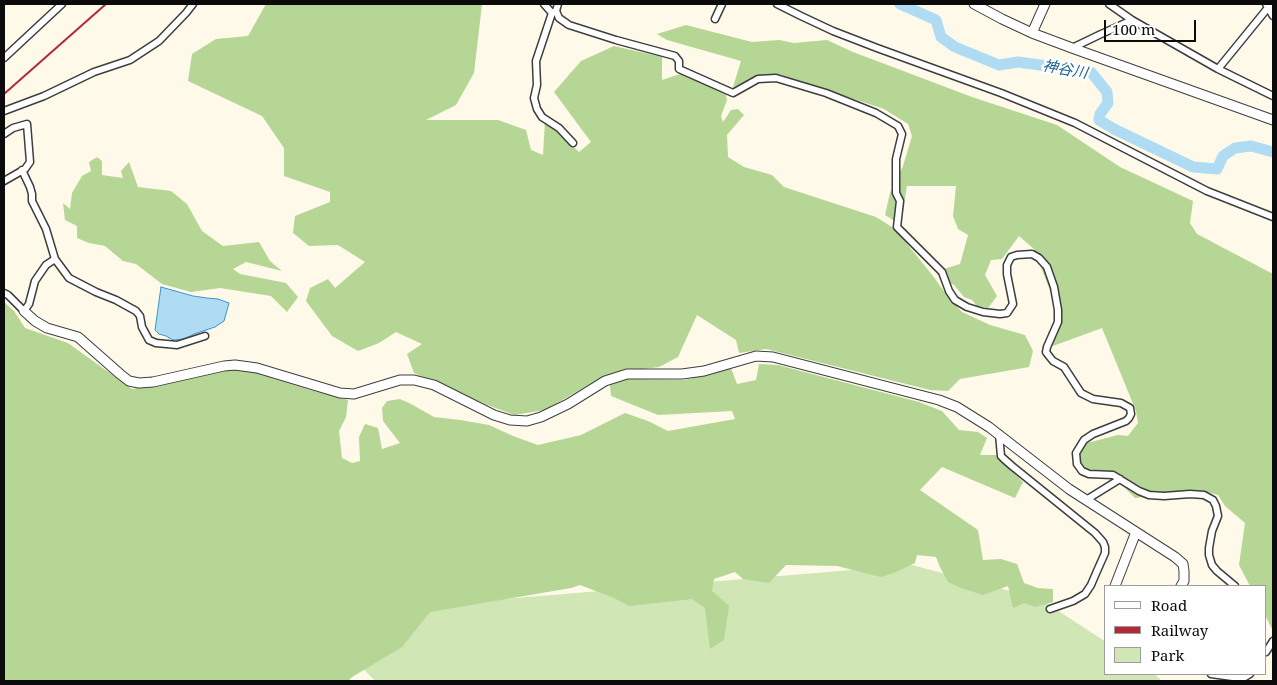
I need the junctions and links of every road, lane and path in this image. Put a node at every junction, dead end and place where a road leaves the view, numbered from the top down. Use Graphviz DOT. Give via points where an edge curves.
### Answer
graph roads {
  1 [pos="62,4"];
  2 [pos="193,4"];
  3 [pos="544,4"];
  4 [pos="722,4"];
  5 [pos="777,4"];
  6 [pos="974,4"];
  7 [pos="1045,4"];
  8 [pos="1109,4"];
  9 [pos="1268,5"];
  10 [pos="555,9"];
  11 [pos="1273,16"];
  12 [pos="716,19"];
  13 [pos="1132,20"];
  14 [pos="1032,32"];
  15 [pos="1072,48"];
  16 [pos="4,58"];
  17 [pos="1218,69"];
  18 [pos="1272,95"];
  19 [pos="4,111"];
  20 [pos="1273,120"];
  21 [pos="4,134"];
  22 [pos="573,143"];
  23 [pos="22,170"];
  24 [pos="4,181"];
  25 [pos="1273,217"];
  26 [pos="55,259"];
  27 [pos="4,293"];
  28 [pos="24,311"];
  29 [pos="205,336"];
  30 [pos="999,434"];
  31 [pos="1120,478"];
  32 [pos="1086,500"];
  33 [pos="1136,532"];
  34 [pos="1115,585"];
  35 [pos="1182,585"];
  36 [pos="1233,585"];
  37 [pos="1050,609"];
  38 [pos="1218,675"];
  39 [pos="1248,675"];
  1 -- 16 [label="street"];
  2 -- 19 [label="street" via="159,41 130,60"];
  3 -- 10 [label="street"];
  4 -- 12 [label="street"];
  5 -- 25 [label="street" via="833,31 1075,123 1207,190"];
  6 -- 14 [label="street"];
  7 -- 14 [label="street"];
  8 -- 13 [label="street"];
  9 -- 11 [label="street"];
  9 -- 17 [label="street"];
  10 -- 22 [label="street" via="536,61 534,98 542,118 560,128"];
  10 -- 31 [label="street" via="559,18 568,25 675,56 679,68 733,93 758,80 776,78 826,93 876,113 898,126 902,134 896,159 896,194 900,201 897,227 942,272 955,300 983,312 1007,313 1013,304 1007,274 1010,257 1032,254 1040,258 1054,287 1058,310 1058,322 1047,347 1048,356 1064,367 1080,394 1121,402 1130,408 1126,421 1088,436 1077,450 1077,464 1089,474"];
  13 -- 15 [label="street"];
  13 -- 17 [label="street"];
  14 -- 15 [label="street"];
  15 -- 20 [label="street"];
  17 -- 18 [label="street"];
  21 -- 23 [label="street" via="27,124 30,162"];
  23 -- 24 [label="street"];
  23 -- 26 [label="street"];
  26 -- 28 [label="street" via="46,265 35,281"];
  26 -- 29 [label="street" via="69,278 136,311 149,340 156,344 177,345"];
  27 -- 28 [label="street"];
  28 -- 30 [label="street" via="47,328 78,337 129,381 139,383 235,365 257,368 340,393 354,394 400,380 414,380 434,385 494,415 510,420 527,420 568,404 605,381 627,374 682,374 756,356 773,357 939,400 957,407"];
  30 -- 32 [label="street"];
  30 -- 37 [label="street" via="1001,456 1095,533 1105,546 1098,571 1084,594"];
  31 -- 32 [label="street"];
  31 -- 36 [label="street" via="1149,495 1204,495 1213,500 1218,516 1209,555 1212,565"];
  32 -- 33 [label="street"];
  33 -- 34 [label="street"];
  33 -- 35 [label="street" via="1183,564"];
  38 -- 39 [label="street" via="1240,678"];
}
